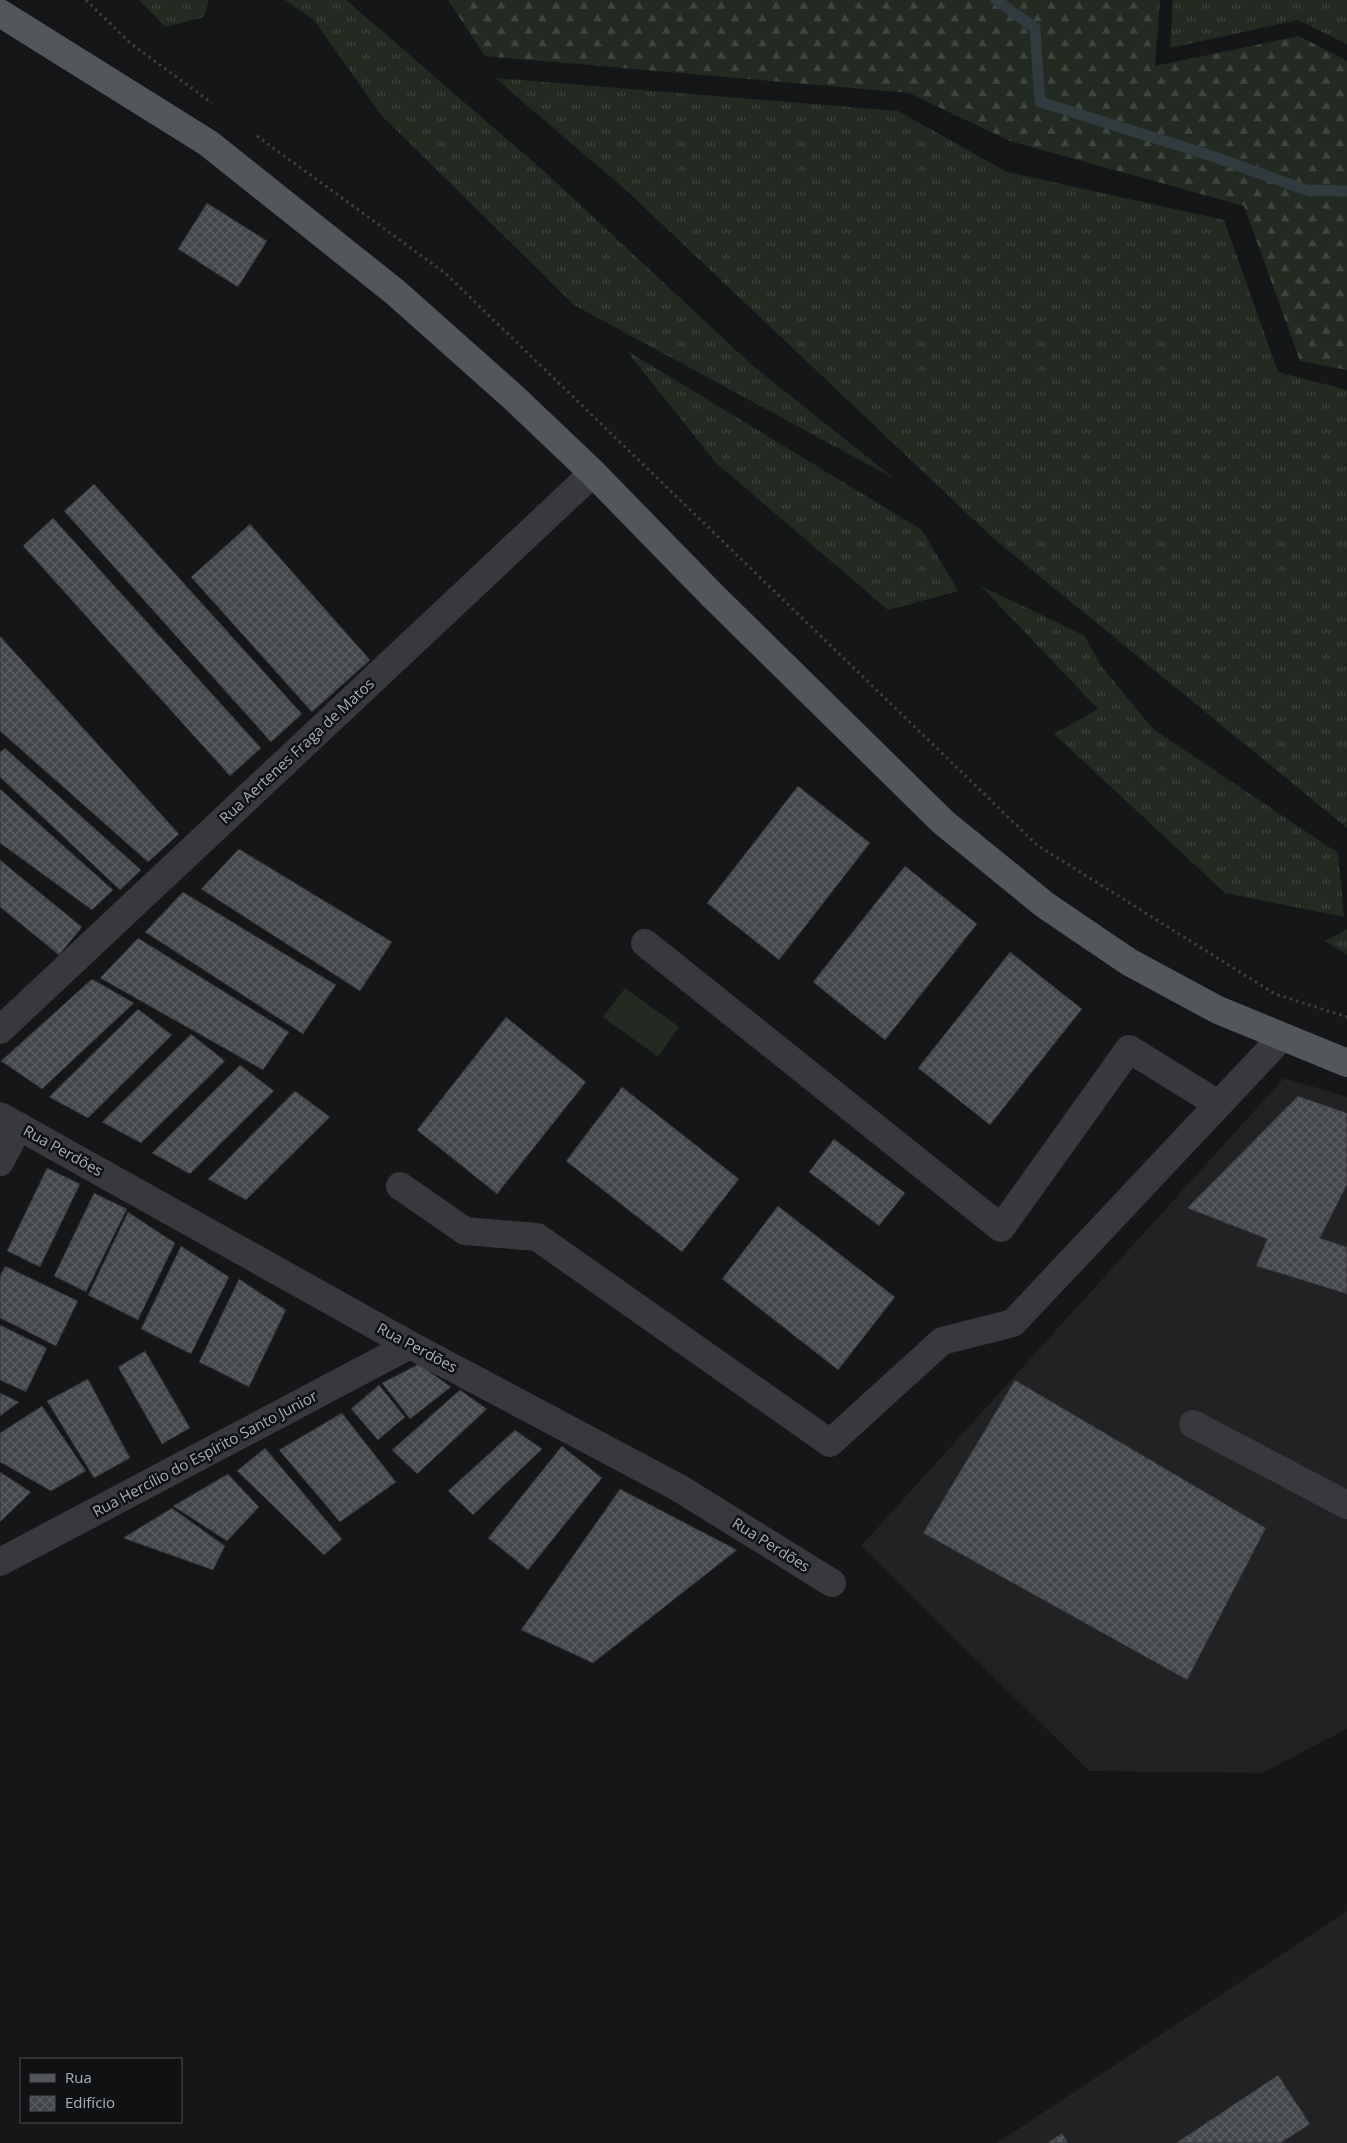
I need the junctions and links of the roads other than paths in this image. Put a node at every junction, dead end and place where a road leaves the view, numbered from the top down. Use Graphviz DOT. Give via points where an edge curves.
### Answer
graph roads {
  1 [pos="0,13"];
  2 [pos="593,473"];
  3 [pos="645,942"];
  4 [pos="0,1030"];
  5 [pos="1282,1036"];
  6 [pos="1347,1063"];
  7 [pos="1218,1104"];
  8 [pos="9,1121"];
  9 [pos="0,1162"];
  10 [pos="400,1186"];
  11 [pos="410,1346"];
  12 [pos="1193,1424"];
  13 [pos="1347,1505"];
  14 [pos="0,1562"];
  15 [pos="832,1583"];
  1 -- 2 [label="main road" via="208,143 395,292 514,397"];
  2 -- 4 [label="street, Rua Aertenes Fraga de Matos"];
  2 -- 5 [label="main road" via="943,822 1044,905 1129,962 1218,1010"];
  3 -- 7 [label="street" via="1001,1228 1129,1049"];
  5 -- 6 [label="main road"];
  5 -- 7 [label="street"];
  7 -- 10 [label="street" via="1013,1323 942,1341 830,1443 537,1237 466,1230"];
  8 -- 9 [label="street"];
  8 -- 11 [label="street, Rua Perdões"];
  11 -- 14 [label="street, Rua Hercílio do Espírito Santo Junior"];
  11 -- 15 [label="street, Rua Perdões" via="679,1488"];
  12 -- 13 [label="street"];
}
